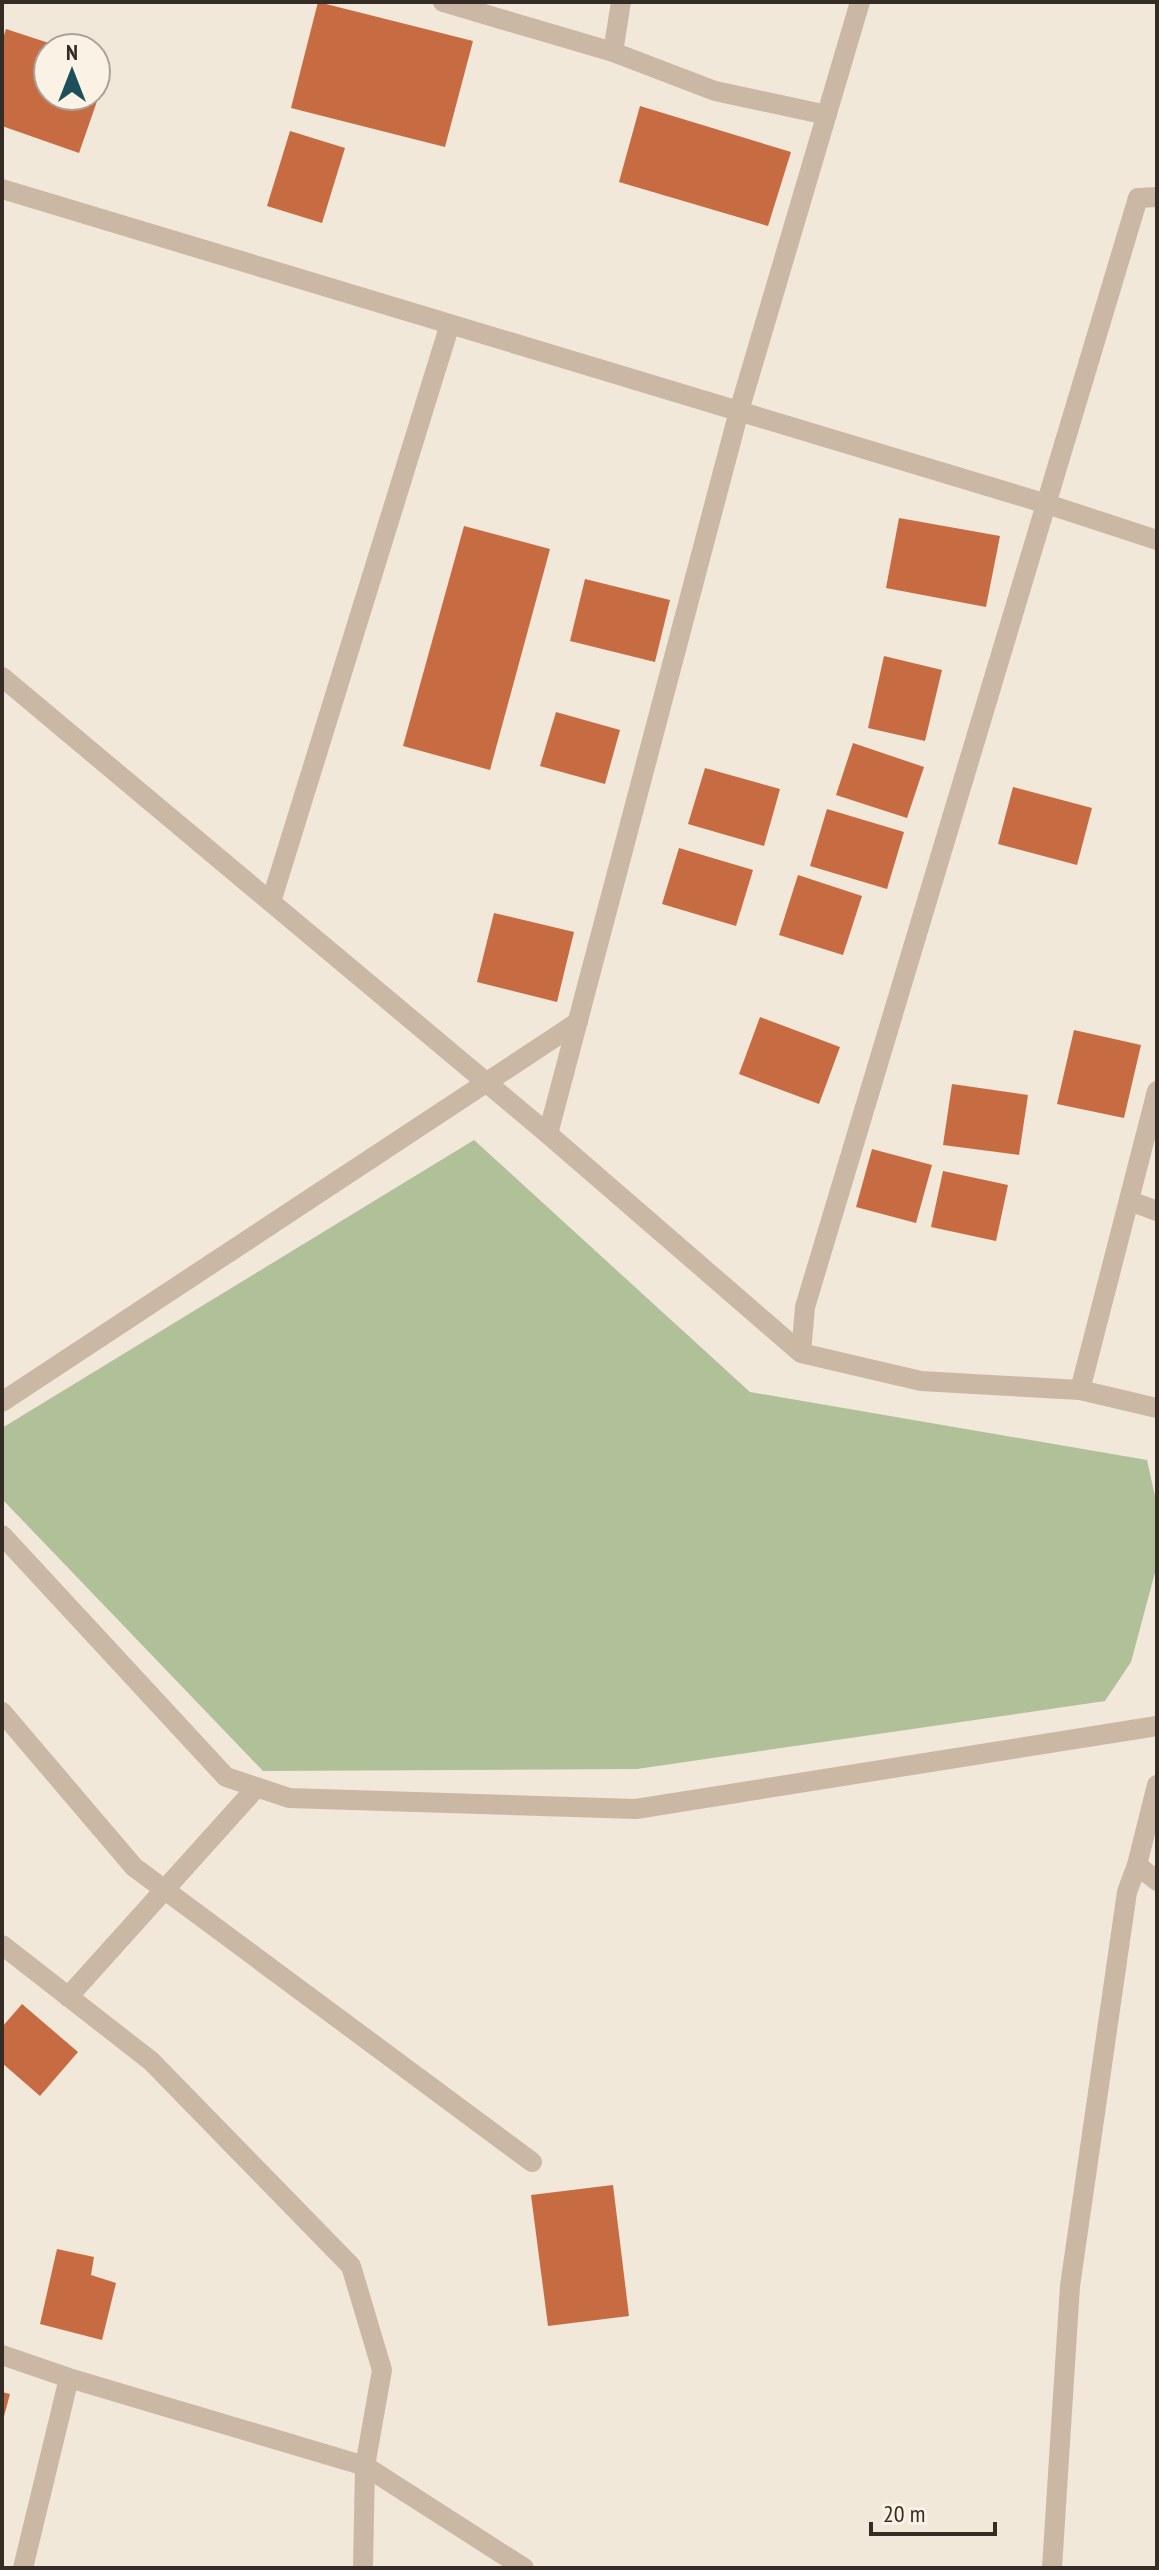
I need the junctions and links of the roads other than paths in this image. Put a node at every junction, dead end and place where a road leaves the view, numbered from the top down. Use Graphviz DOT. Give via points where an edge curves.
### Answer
graph roads {
  1 [pos="443,2"];
  2 [pos="621,2"];
  3 [pos="860,2"];
  4 [pos="613,52"];
  5 [pos="827,115"];
  6 [pos="2,189"];
  7 [pos="1157,197"];
  8 [pos="450,324"];
  9 [pos="739,411"];
  10 [pos="1047,504"];
  11 [pos="1157,540"];
  12 [pos="2,677"];
  13 [pos="271,902"];
  14 [pos="578,1022"];
  15 [pos="488,1082"];
  16 [pos="1157,1091"];
  17 [pos="548,1134"];
  18 [pos="1130,1201"];
  19 [pos="1157,1211"];
  20 [pos="801,1353"];
  21 [pos="1080,1390"];
  22 [pos="2,1402"];
  23 [pos="1157,1408"];
  24 [pos="2,1535"];
  25 [pos="2,1712"];
  26 [pos="1157,1726"];
  27 [pos="1157,1785"];
  28 [pos="257,1787"];
  29 [pos="1137,1865"];
  30 [pos="1157,1881"];
  31 [pos="165,1890"];
  32 [pos="2,1945"];
  33 [pos="68,1997"];
  34 [pos="532,2162"];
  35 [pos="2,2355"];
  36 [pos="69,2378"];
  37 [pos="365,2466"];
  38 [pos="23,2568"];
  39 [pos="363,2568"];
  40 [pos="524,2568"];
  41 [pos="1052,2568"];
  1 -- 4 [label="street"];
  2 -- 4 [label="street"];
  3 -- 5 [label="street"];
  4 -- 5 [label="street" via="715,91"];
  5 -- 9 [label="street"];
  6 -- 8 [label="street"];
  7 -- 10 [label="street" via="1138,198"];
  8 -- 9 [label="street"];
  8 -- 13 [label="street"];
  9 -- 10 [label="street"];
  9 -- 14 [label="street"];
  10 -- 11 [label="street"];
  10 -- 20 [label="street" via="805,1307"];
  12 -- 13 [label="street"];
  13 -- 15 [label="street"];
  14 -- 15 [label="street"];
  14 -- 17 [label="street"];
  15 -- 17 [label="street"];
  15 -- 22 [label="street"];
  16 -- 18 [label="street"];
  17 -- 20 [label="street"];
  18 -- 19 [label="street"];
  18 -- 21 [label="street"];
  20 -- 21 [label="street" via="921,1381"];
  21 -- 23 [label="street"];
  24 -- 28 [label="street" via="226,1777"];
  25 -- 31 [label="street" via="134,1867"];
  26 -- 28 [label="street" via="636,1809 289,1798"];
  27 -- 29 [label="street"];
  28 -- 31 [label="street"];
  29 -- 30 [label="street"];
  29 -- 41 [label="street" via="1127,1892 1070,2286"];
  31 -- 33 [label="street"];
  31 -- 34 [label="street"];
  32 -- 33 [label="street"];
  33 -- 37 [label="street" via="151,2061 351,2266 382,2370"];
  35 -- 36 [label="street"];
  36 -- 37 [label="street"];
  36 -- 38 [label="street"];
  37 -- 39 [label="street"];
  37 -- 40 [label="street"];
}
